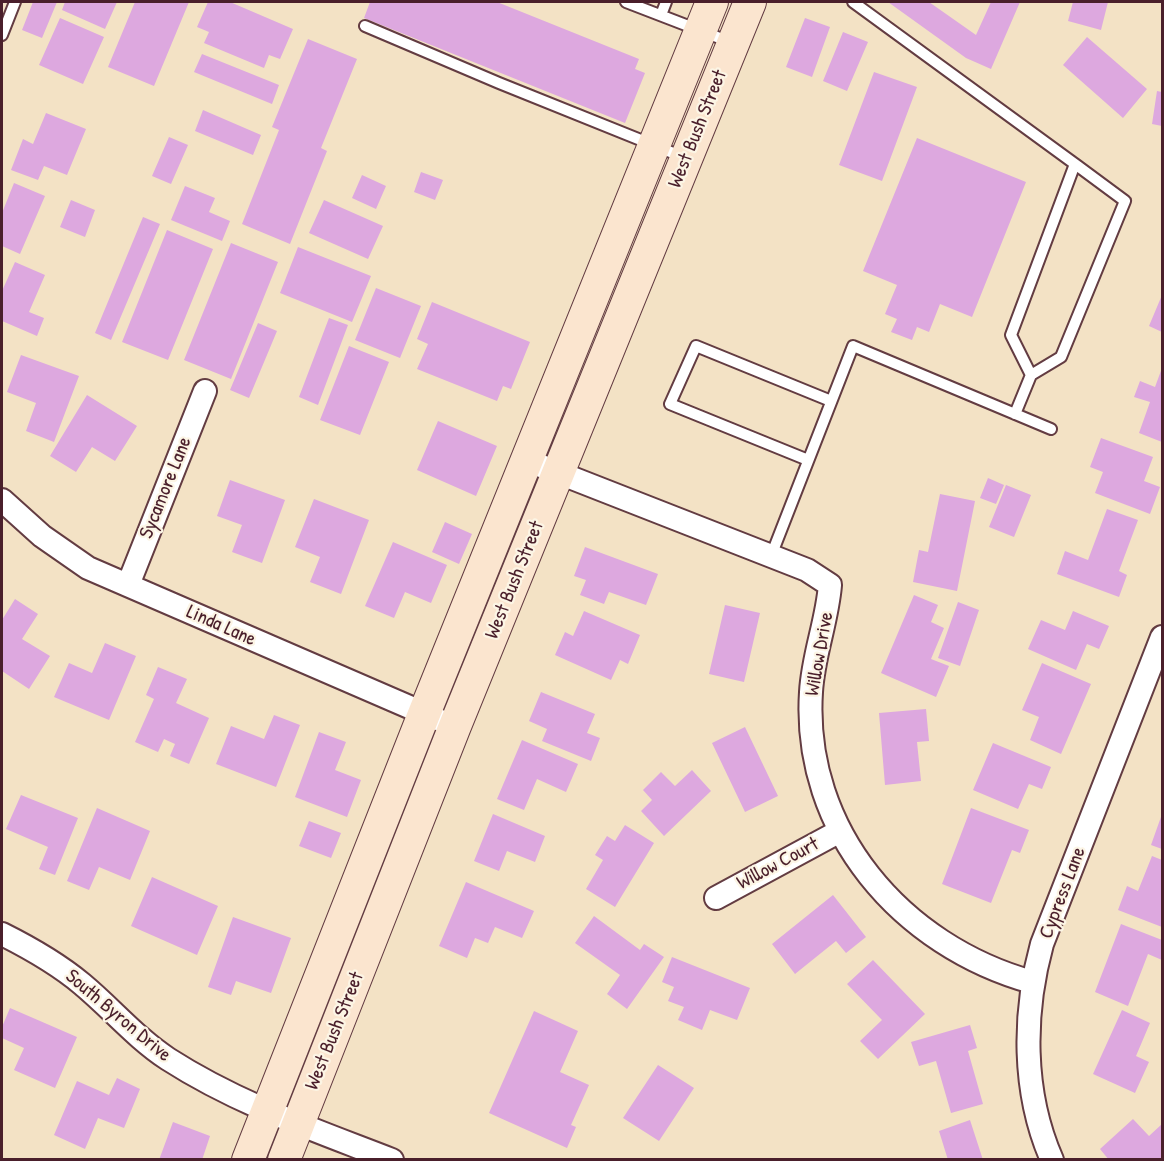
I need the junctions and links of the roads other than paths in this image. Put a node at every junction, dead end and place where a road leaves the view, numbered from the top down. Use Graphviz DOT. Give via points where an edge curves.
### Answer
graph roads {
  1 [pos="15,2"];
  2 [pos="626,2"];
  3 [pos="666,2"];
  4 [pos="712,2"];
  5 [pos="750,2"];
  6 [pos="853,2"];
  7 [pos="661,15"];
  8 [pos="365,26"];
  9 [pos="700,31"];
  10 [pos="2,34"];
  11 [pos="733,43"];
  12 [pos="654,146"];
  13 [pos="686,158"];
  14 [pos="1075,164"];
  15 [pos="1031,375"];
  16 [pos="205,391"];
  17 [pos="831,401"];
  18 [pos="1015,414"];
  19 [pos="1051,429"];
  20 [pos="526,460"];
  21 [pos="808,460"];
  22 [pos="557,472"];
  23 [pos="2,500"];
  24 [pos="771,556"];
  25 [pos="128,585"];
  26 [pos="1162,637"];
  27 [pos="424,714"];
  28 [pos="455,726"];
  29 [pos="840,831"];
  30 [pos="716,898"];
  31 [pos="2,934"];
  32 [pos="1032,982"];
  33 [pos="266,1113"];
  34 [pos="298,1124"];
  35 [pos="248,1160"];
  36 [pos="284,1160"];
  37 [pos="392,1160"];
  38 [pos="1052,1160"];
  1 -- 10 [label="lane"];
  2 -- 7 [label="lane"];
  3 -- 7 [label="lane"];
  4 -- 9 [label="main road, West Bush Street"];
  5 -- 11 [label="main road, West Bush Street"];
  6 -- 14 [label="lane"];
  7 -- 9 [label="lane"];
  8 -- 12 [label="lane"];
  9 -- 11 [label="lane"];
  9 -- 12 [label="main road, West Bush Street"];
  11 -- 13 [label="main road, West Bush Street"];
  12 -- 13 [label="lane"];
  12 -- 20 [label="main road, West Bush Street"];
  13 -- 22 [label="main road, West Bush Street"];
  14 -- 15 [label="lane" via="1011,335"];
  14 -- 15 [label="lane" via="1125,201 1061,357"];
  15 -- 18 [label="lane"];
  16 -- 25 [label="street, Sycamore Lane"];
  17 -- 18 [label="lane" via="853,345"];
  17 -- 21 [label="lane"];
  17 -- 21 [label="lane" via="696,346 670,404"];
  18 -- 19 [label="lane"];
  20 -- 22 [label="street, Willow Drive"];
  20 -- 27 [label="main road, West Bush Street"];
  21 -- 24 [label="lane"];
  22 -- 24 [label="street, Willow Drive"];
  22 -- 28 [label="main road, West Bush Street"];
  23 -- 25 [label="street, Linda Lane" via="42,536 88,568"];
  24 -- 29 [label="street, Willow Drive" via="807,570 830,585 811,692 813,753"];
  25 -- 27 [label="street, Linda Lane"];
  26 -- 32 [label="street, Cypress Lane" via="1042,944"];
  27 -- 28 [label="street, Linda Lane"];
  27 -- 33 [label="main road, West Bush Street"];
  28 -- 34 [label="main road, West Bush Street"];
  29 -- 30 [label="street, Willow Court"];
  29 -- 32 [label="street, Willow Drive" via="856,860 917,924 956,952 995,972"];
  31 -- 33 [label="street, South Byron Drive" via="64,971 166,1058"];
  32 -- 38 [label="street, Cypress Lane" via="1027,1045 1039,1120"];
  33 -- 34 [label="street, South Byron Drive"];
  33 -- 35 [label="main road, West Bush Street"];
  34 -- 36 [label="main road, West Bush Street"];
  34 -- 37 [label="street, South Byron Drive"];
}
